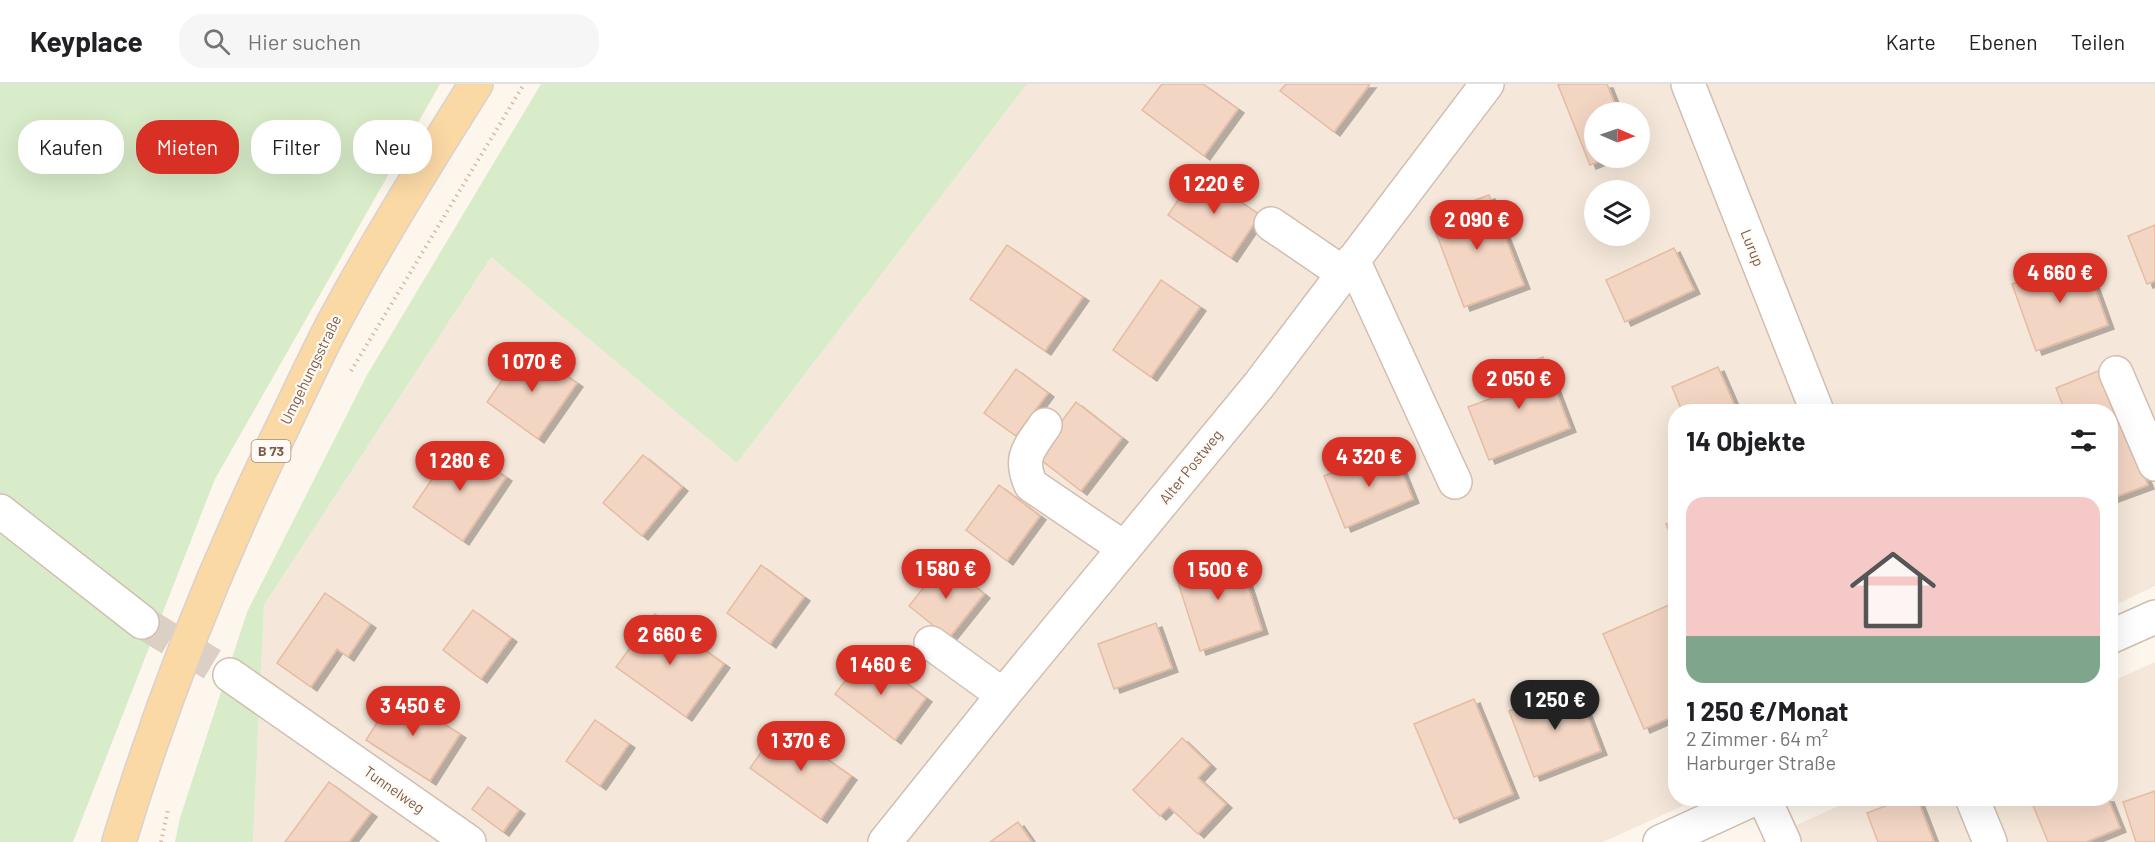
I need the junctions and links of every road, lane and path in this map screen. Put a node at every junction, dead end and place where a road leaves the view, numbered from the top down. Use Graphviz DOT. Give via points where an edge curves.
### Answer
graph roads {
  1 [pos="476,84"];
  2 [pos="524,84"];
  3 [pos="1487,84"];
  4 [pos="1688,84"];
  5 [pos="1271,224"];
  6 [pos="1348,267"];
  7 [pos="2116,373"];
  8 [pos="347,377"];
  9 [pos="1814,404"];
  10 [pos="1045,425"];
  11 [pos="2155,464"];
  12 [pos="1455,482"];
  13 [pos="0,512"];
  14 [pos="1124,548"];
  15 [pos="2155,617"];
  16 [pos="142,622"];
  17 [pos="2118,633"];
  18 [pos="931,643"];
  19 [pos="230,675"];
  20 [pos="1003,695"];
  21 [pos="170,799"];
  22 [pos="1739,806"];
  23 [pos="1768,806"];
  24 [pos="1975,806"];
  25 [pos="119,842"];
  26 [pos="160,842"];
  27 [pos="469,842"];
  28 [pos="885,842"];
  29 [pos="1660,842"];
  30 [pos="1784,842"];
  31 [pos="1990,842"];
  1 -- 25 [label="main road, Umgehungsstraße / B 73" via="404,197 333,323 244,507 180,661"];
  2 -- 8 [label="path"];
  3 -- 6 [label="street, Alter Postweg"];
  4 -- 9 [label="street, Lurup"];
  5 -- 6 [label="street"];
  6 -- 12 [label="street"];
  6 -- 14 [label="street, Alter Postweg" via="1259,385"];
  7 -- 11 [label="street"];
  10 -- 14 [label="street" via="1025,455 1025,471 1031,485"];
  13 -- 16 [label="street"];
  14 -- 20 [label="street, Alter Postweg"];
  15 -- 17 [label="street"];
  18 -- 20 [label="street"];
  19 -- 27 [label="street, Tunnelweg"];
  20 -- 28 [label="street, Alter Postweg"];
  21 -- 26 [label="path"];
  22 -- 29 [label="street"];
  23 -- 30 [label="street"];
  24 -- 31 [label="street"];
}
